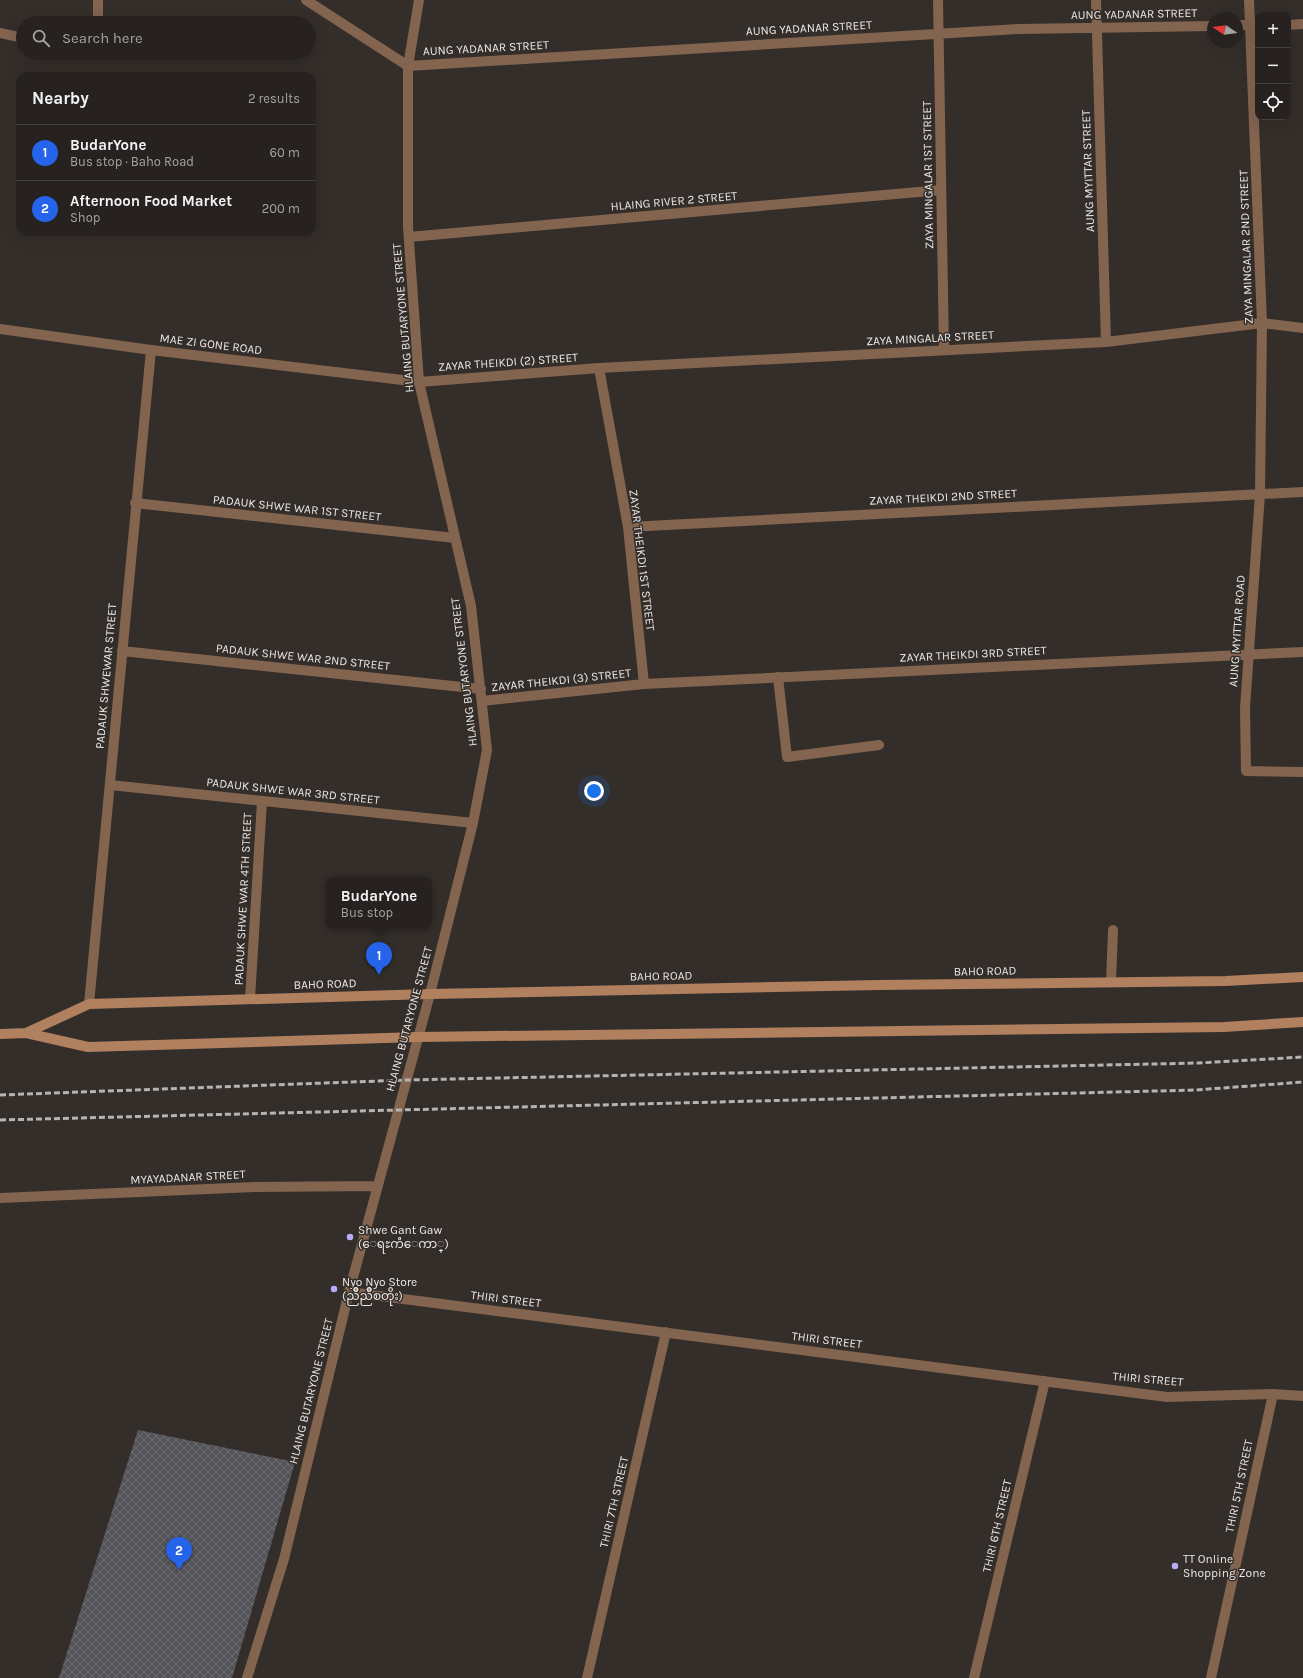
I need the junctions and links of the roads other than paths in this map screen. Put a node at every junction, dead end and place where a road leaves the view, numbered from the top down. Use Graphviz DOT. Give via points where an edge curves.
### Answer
graph roads {
  1 [pos="98,0"];
  2 [pos="306,0"];
  3 [pos="419,0"];
  4 [pos="938,0"];
  5 [pos="1096,0"];
  6 [pos="1249,0"];
  7 [pos="98,16"];
  8 [pos="1303,24"];
  9 [pos="1243,25"];
  10 [pos="1254,25"];
  11 [pos="1291,25"];
  12 [pos="1207,26"];
  13 [pos="1097,27"];
  14 [pos="0,33"];
  15 [pos="939,34"];
  16 [pos="16,36"];
  17 [pos="408,66"];
  18 [pos="941,190"];
  19 [pos="409,237"];
  20 [pos="1262,323"];
  21 [pos="1303,328"];
  22 [pos="0,330"];
  23 [pos="1106,342"];
  24 [pos="151,350"];
  25 [pos="944,350"];
  26 [pos="599,368"];
  27 [pos="419,382"];
  28 [pos="1303,492"];
  29 [pos="1260,494"];
  30 [pos="135,503"];
  31 [pos="628,526"];
  32 [pos="455,538"];
  33 [pos="122,651"];
  34 [pos="1303,652"];
  35 [pos="1248,654"];
  36 [pos="778,677"];
  37 [pos="644,684"];
  38 [pos="481,689"];
  39 [pos="482,701"];
  40 [pos="879,745"];
  41 [pos="1303,772"];
  42 [pos="110,785"];
  43 [pos="262,801"];
  44 [pos="473,823"];
  45 [pos="1113,930"];
  46 [pos="1303,977"];
  47 [pos="1111,982"];
  48 [pos="430,994"];
  49 [pos="250,999"];
  50 [pos="89,1004"];
  51 [pos="1303,1022"];
  52 [pos="26,1032"];
  53 [pos="0,1034"];
  54 [pos="418,1037"];
  55 [pos="378,1186"];
  56 [pos="0,1198"];
  57 [pos="349,1292"];
  58 [pos="666,1332"];
  59 [pos="1045,1381"];
  60 [pos="1272,1394"];
  61 [pos="1303,1396"];
  62 [pos="247,1678"];
  63 [pos="587,1678"];
  64 [pos="974,1678"];
  65 [pos="1211,1678"];
  1 -- 7 [label="street"];
  2 -- 17 [label="street"];
  3 -- 17 [label="street, HLAING BUTARYONE STREET"];
  4 -- 15 [label="street, ZAYA MINGALAR 1ST STREET"];
  5 -- 13 [label="street, AUNG MYITTAR STREET"];
  6 -- 10 [label="street, ZAYA MINGALAR 2ND STREET"];
  8 -- 11 [label="street"];
  9 -- 10 [label="street"];
  10 -- 20 [label="street, ZAYA MINGALAR 2ND STREET"];
  12 -- 13 [label="street, AUNG YADANAR STREET"];
  13 -- 15 [label="street, AUNG YADANAR STREET" via="1019,28"];
  13 -- 23 [label="street, AUNG MYITTAR STREET"];
  14 -- 16 [label="street"];
  15 -- 17 [label="street, AUNG YADANAR STREET"];
  15 -- 18 [label="street, ZAYA MINGALAR 1ST STREET"];
  17 -- 19 [label="street, HLAING BUTARYONE STREET"];
  18 -- 19 [label="street, HLAING RIVER 2 STREET"];
  18 -- 25 [label="street, ZAYA MINGALAR 1ST STREET"];
  19 -- 27 [label="street, HLAING BUTARYONE STREET"];
  20 -- 21 [label="street, ZAYA MINGALAR STREET"];
  20 -- 23 [label="street, ZAYA MINGALAR STREET"];
  20 -- 29 [label="street, ZAYA MINGALAR 2ND STREET"];
  22 -- 24 [label="street, MAE ZI GONE ROAD"];
  23 -- 25 [label="street, ZAYA MINGALAR STREET"];
  24 -- 27 [label="street, MAE ZI GONE ROAD"];
  24 -- 30 [label="street, PADAUK SHWEWAR STREET"];
  25 -- 26 [label="street, ZAYA MINGALAR STREET"];
  26 -- 27 [label="street, ZAYAR THEIKDI (2) STREET"];
  26 -- 31 [label="street, ZAYAR THEIKDI 1ST STREET"];
  27 -- 32 [label="street, HLAING BUTARYONE STREET"];
  28 -- 29 [label="street"];
  29 -- 31 [label="street, ZAYAR THEIKDI 2ND STREET"];
  29 -- 35 [label="street, AUNG MYITTAR ROAD"];
  30 -- 32 [label="street, PADAUK SHWE WAR 1ST STREET"];
  30 -- 33 [label="street, PADAUK SHWEWAR STREET"];
  31 -- 37 [label="street, ZAYAR THEIKDI 1ST STREET"];
  32 -- 38 [label="street, HLAING BUTARYONE STREET" via="471,606"];
  33 -- 38 [label="street, PADAUK SHWE WAR 2ND STREET"];
  33 -- 42 [label="street, PADAUK SHWEWAR STREET"];
  34 -- 35 [label="street, ZAYAR THEIKDI 3RD STREET"];
  35 -- 36 [label="street, ZAYAR THEIKDI 3RD STREET"];
  35 -- 41 [label="street, AUNG MYITTAR ROAD" via="1245,708 1246,771"];
  36 -- 37 [label="street, ZAYAR THEIKDI 3RD STREET"];
  36 -- 40 [label="street" via="787,757"];
  37 -- 39 [label="street, ZAYAR THEIKDI (3) STREET"];
  38 -- 39 [label="street, HLAING BUTARYONE STREET"];
  39 -- 44 [label="street, HLAING BUTARYONE STREET" via="487,750"];
  42 -- 43 [label="street, PADAUK SHWE WAR 3RD STREET"];
  42 -- 50 [label="street, PADAUK SHWEWAR STREET"];
  43 -- 44 [label="street, PADAUK SHWE WAR 3RD STREET"];
  43 -- 49 [label="street, PADAUK SHWE WAR 4TH STREET"];
  44 -- 48 [label="street, HLAING BUTARYONE STREET"];
  45 -- 47 [label="street"];
  46 -- 47 [label="main road, BAHO ROAD"];
  47 -- 48 [label="main road, BAHO ROAD"];
  48 -- 49 [label="main road, BAHO ROAD"];
  48 -- 54 [label="street, HLAING BUTARYONE STREET"];
  49 -- 50 [label="main road, BAHO ROAD"];
  50 -- 52 [label="main road, BAHO ROAD"];
  51 -- 54 [label="main road, BAHO ROAD" via="1224,1027"];
  52 -- 53 [label="main road, BAHO ROAD"];
  52 -- 54 [label="main road, BAHO ROAD" via="88,1047"];
  54 -- 55 [label="street, HLAING BUTARYONE STREET"];
  55 -- 56 [label="street, MYAYADANAR STREET" via="254,1187"];
  55 -- 57 [label="street, HLAING BUTARYONE STREET"];
  57 -- 58 [label="street, THIRI STREET"];
  57 -- 62 [label="street, HLAING BUTARYONE STREET" via="284,1559"];
  58 -- 59 [label="street, THIRI STREET"];
  58 -- 63 [label="street, THIRI 7TH STREET"];
  59 -- 60 [label="street, THIRI STREET" via="1167,1397"];
  59 -- 64 [label="street, THIRI 6TH STREET"];
  60 -- 61 [label="street, THIRI STREET"];
  60 -- 65 [label="street, THIRI 5TH STREET"];
}
